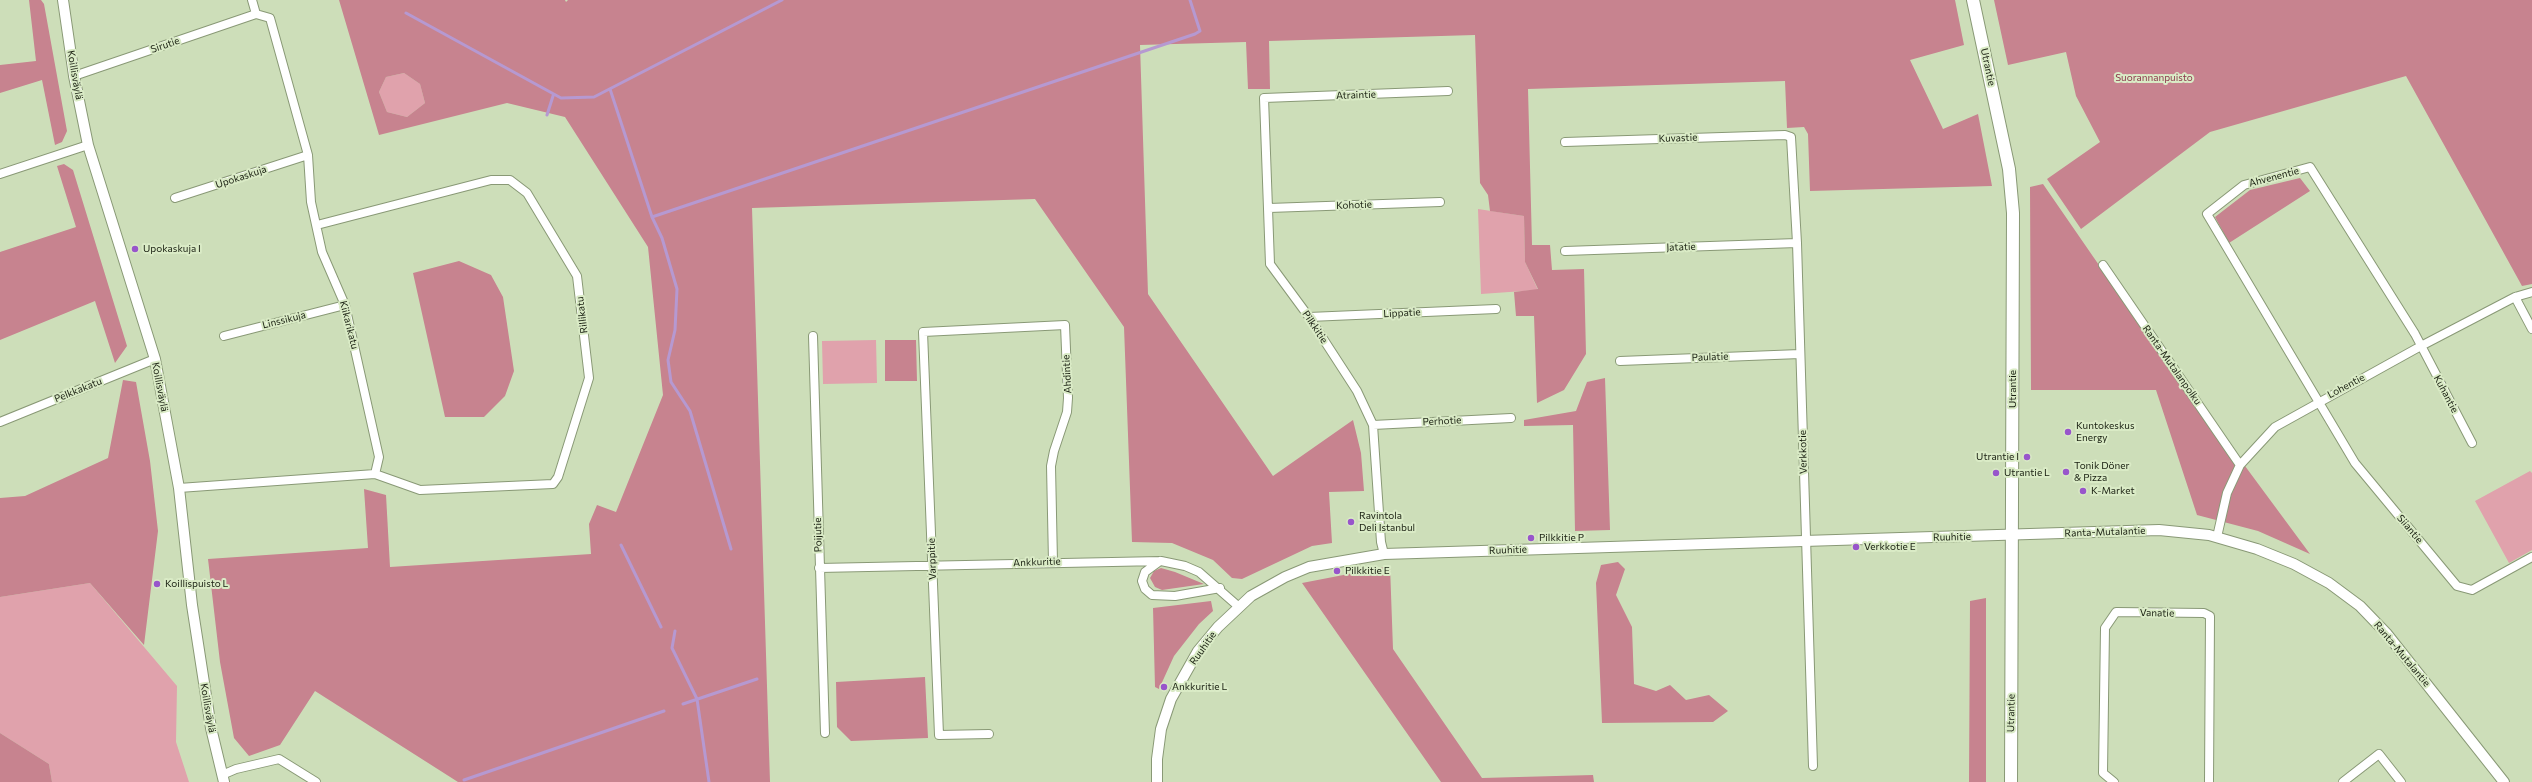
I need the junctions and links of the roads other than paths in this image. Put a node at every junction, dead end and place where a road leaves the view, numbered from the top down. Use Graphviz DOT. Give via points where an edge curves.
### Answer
graph roads {
  1 [pos="63,0"];
  2 [pos="252,0"];
  3 [pos="1973,0"];
  4 [pos="256,14"];
  5 [pos="74,76"];
  6 [pos="1448,91"];
  7 [pos="1264,98"];
  8 [pos="1791,137"];
  9 [pos="1565,142"];
  10 [pos="88,145"];
  11 [pos="308,156"];
  12 [pos="0,174"];
  13 [pos="175,198"];
  14 [pos="1440,202"];
  15 [pos="1269,208"];
  16 [pos="317,225"];
  17 [pos="1797,243"];
  18 [pos="1565,251"];
  19 [pos="2104,265"];
  20 [pos="2532,292"];
  21 [pos="2515,297"];
  22 [pos="345,305"];
  23 [pos="1496,309"];
  24 [pos="1309,317"];
  25 [pos="2532,329"];
  26 [pos="923,332"];
  27 [pos="224,336"];
  28 [pos="813,336"];
  29 [pos="2421,346"];
  30 [pos="1800,354"];
  31 [pos="155,359"];
  32 [pos="1620,361"];
  33 [pos="2318,401"];
  34 [pos="1511,418"];
  35 [pos="0,422"];
  36 [pos="1373,424"];
  37 [pos="2472,443"];
  38 [pos="2240,465"];
  39 [pos="374,474"];
  40 [pos="179,488"];
  41 [pos="2013,535"];
  42 [pos="2217,537"];
  43 [pos="1805,540"];
  44 [pos="1384,554"];
  45 [pos="2532,557"];
  46 [pos="1161,561"];
  47 [pos="1053,562"];
  48 [pos="932,566"];
  49 [pos="819,568"];
  50 [pos="1220,588"];
  51 [pos="1239,607"];
  52 [pos="825,733"];
  53 [pos="990,734"];
  54 [pos="1813,766"];
  55 [pos="223,778"];
  56 [pos="316,782"];
  57 [pos="1157,782"];
  58 [pos="2011,782"];
  59 [pos="2114,782"];
  60 [pos="2209,782"];
  61 [pos="2343,782"];
  62 [pos="2401,782"];
  63 [pos="2504,782"];
  1 -- 5 [label="street, Koillisväylä"];
  2 -- 4 [label="street"];
  3 -- 41 [label="main road, Utrantie" via="2009,169 2013,213"];
  4 -- 5 [label="street, Sirutie"];
  4 -- 11 [label="street, Kiikarikatu" via="270,18"];
  5 -- 10 [label="street, Koillisväylä"];
  6 -- 7 [label="street, Atraintie"];
  7 -- 15 [label="street, Pilkkitie"];
  8 -- 9 [label="street, Kuvastie" via="1785,135"];
  8 -- 17 [label="street, Verkkotie"];
  10 -- 12 [label="street"];
  10 -- 31 [label="street, Koillisväylä"];
  11 -- 13 [label="street, Upokaskuja"];
  11 -- 16 [label="street, Kiikarikatu" via="311,202"];
  14 -- 15 [label="street, Kohotie"];
  15 -- 24 [label="street, Pilkkitie" via="1270,264"];
  16 -- 22 [label="street, Kiikarikatu" via="322,252"];
  16 -- 39 [label="street, Rillikatu" via="491,180 510,180 527,193 577,276 589,378 558,477 553,484 420,490"];
  17 -- 18 [label="street, Jatatie"];
  17 -- 30 [label="street, Verkkotie"];
  19 -- 38 [label="street, Ranta-Mutalanpolku"];
  20 -- 21 [label="street, Lohentie"];
  21 -- 25 [label="street"];
  21 -- 29 [label="street, Lohentie"];
  22 -- 27 [label="street, Linssikuja"];
  22 -- 39 [label="street, Kiikarikatu" via="379,457"];
  23 -- 24 [label="street, Lippatie"];
  24 -- 36 [label="street, Pilkkitie" via="1358,391"];
  26 -- 47 [label="street, Ahdintie" via="1065,325 1067,412 1051,466"];
  26 -- 48 [label="street, Varppitie"];
  28 -- 49 [label="street, Poijutie"];
  29 -- 33 [label="street, Lohentie"];
  29 -- 33 [label="street, Ahvenentie" via="2310,167 2244,185 2207,214"];
  29 -- 37 [label="street, Kuhantie"];
  30 -- 32 [label="street, Paulatie"];
  30 -- 43 [label="street, Verkkotie"];
  31 -- 35 [label="street, Pelkkakatu"];
  31 -- 40 [label="street, Koillisväylä"];
  33 -- 38 [label="street, Lohentie" via="2275,427"];
  33 -- 45 [label="street, Siiantie" via="2355,463 2457,586 2472,590"];
  34 -- 36 [label="street, Perhotie"];
  36 -- 44 [label="street, Pilkkitie"];
  38 -- 42 [label="street, Lohentie" via="2228,493"];
  39 -- 40 [label="street"];
  40 -- 55 [label="street, Koillisväylä" via="192,605 211,728"];
  41 -- 42 [label="street, Ranta-Mutalantie" via="2159,530"];
  41 -- 43 [label="street, Ruuhitie"];
  41 -- 58 [label="main road, Utrantie"];
  42 -- 63 [label="street, Ranta-Mutalantie" via="2258,549 2294,564 2329,583 2360,606 2387,634"];
  43 -- 44 [label="street, Ruuhitie"];
  43 -- 54 [label="street, Verkkotie"];
  44 -- 51 [label="street, Ruuhitie" via="1309,567 1260,590"];
  46 -- 47 [label="street, Ankkuritie"];
  46 -- 50 [label="street, Ankkuritie" via="1199,572"];
  46 -- 50 [label="street" via="1145,572 1142,581 1145,589 1152,595 1175,596"];
  47 -- 48 [label="street, Ankkuritie"];
  48 -- 49 [label="street, Ankkuritie"];
  48 -- 53 [label="street, Varppitie" via="939,735"];
  49 -- 52 [label="street, Poijutie"];
  50 -- 51 [label="street, Ankkuritie"];
  51 -- 57 [label="street, Ruuhitie" via="1198,651 1171,699 1161,729"];
  55 -- 56 [label="street" via="279,759"];
  59 -- 60 [label="street, Vanatie" via="2103,773 2105,628 2116,612 2204,613 2210,616"];
  61 -- 62 [label="street" via="2379,754"];
}
